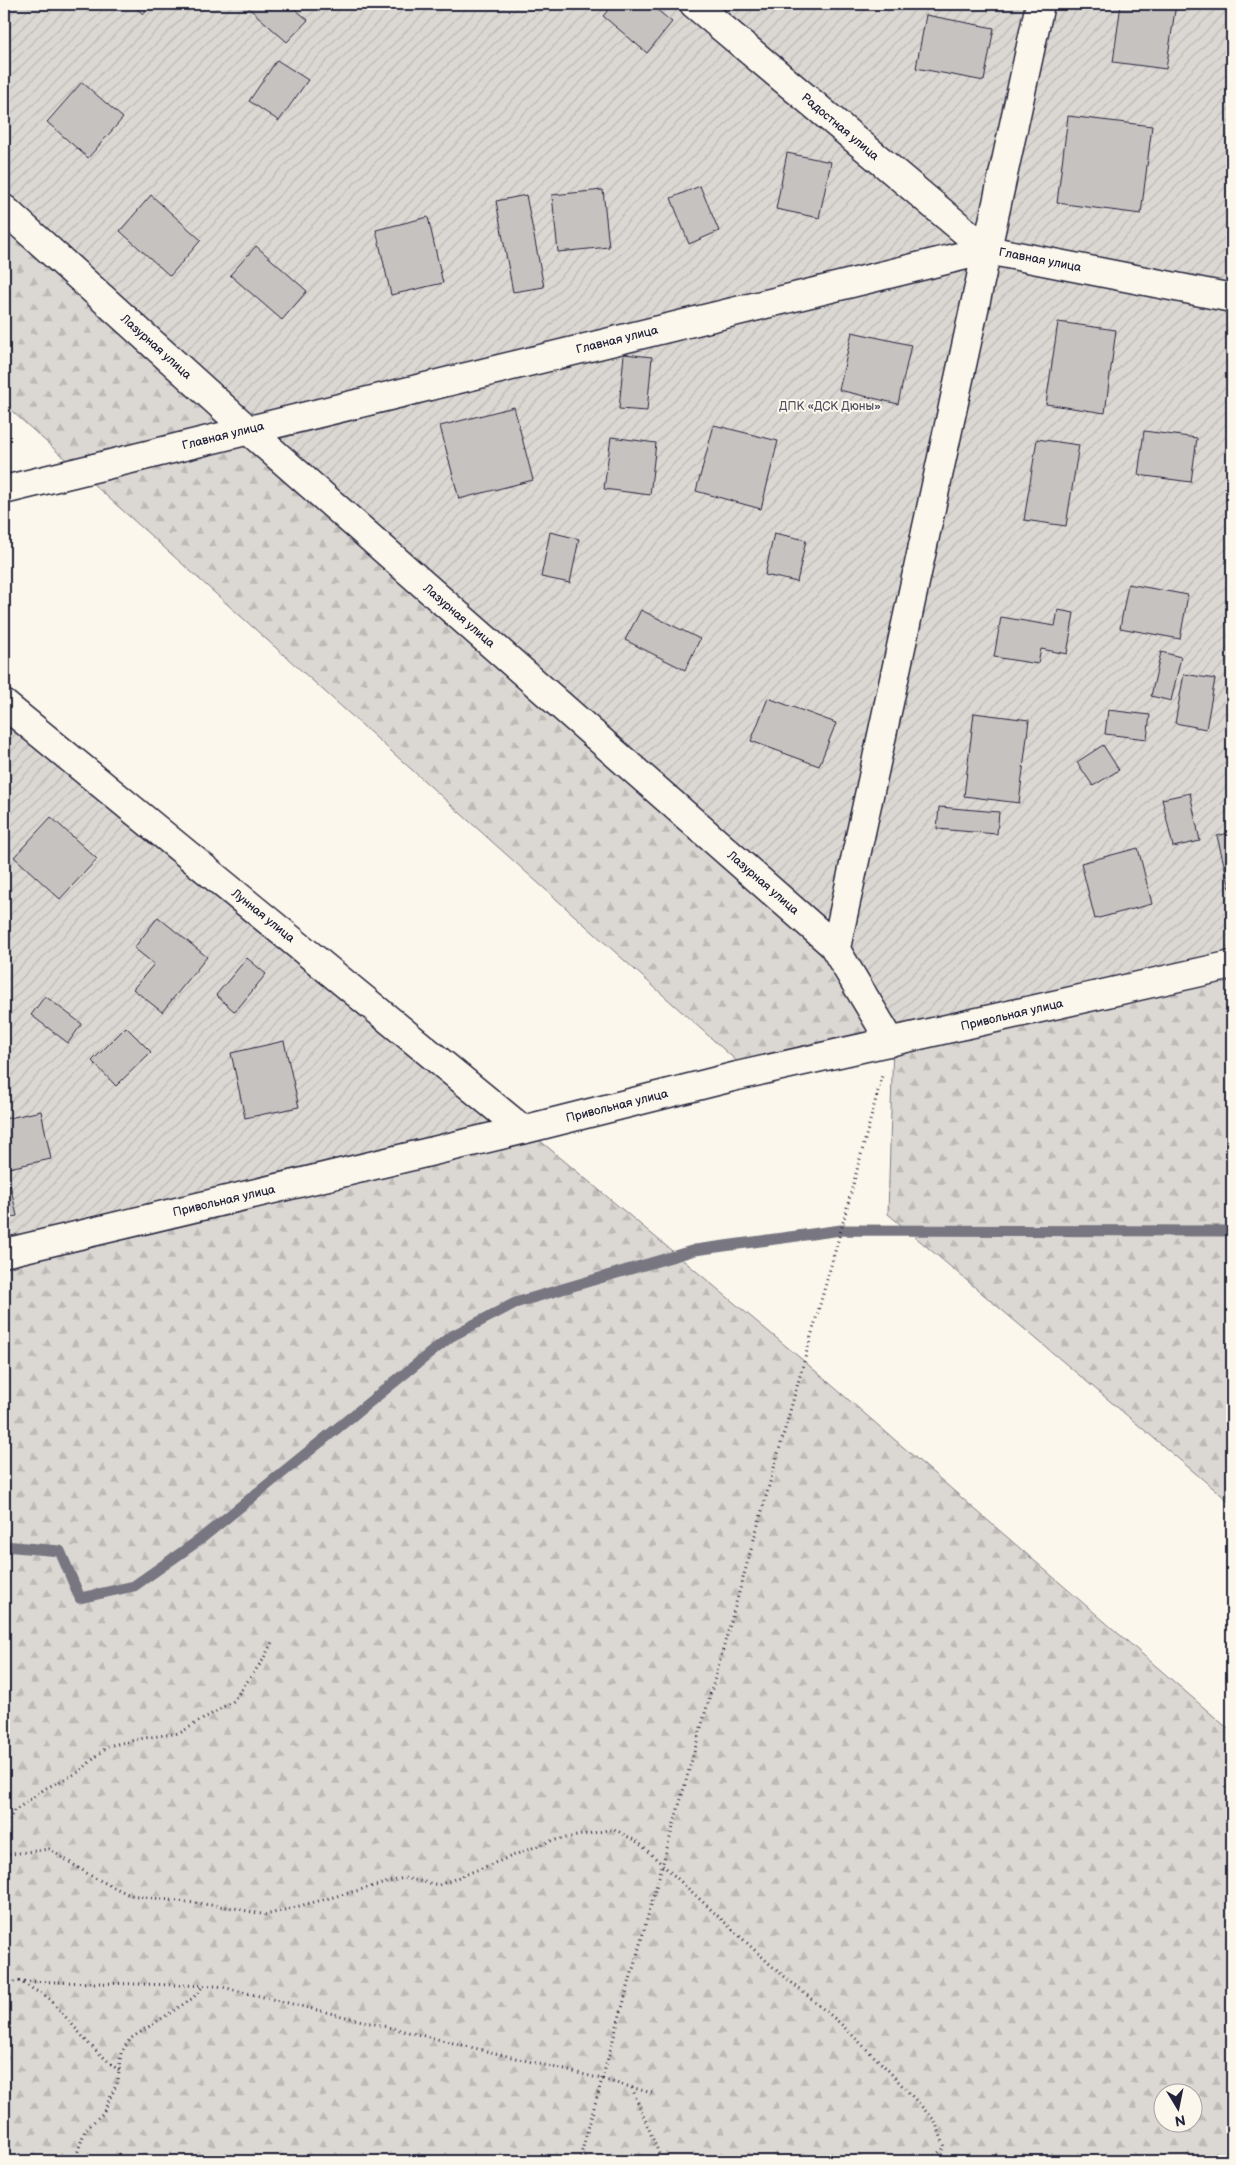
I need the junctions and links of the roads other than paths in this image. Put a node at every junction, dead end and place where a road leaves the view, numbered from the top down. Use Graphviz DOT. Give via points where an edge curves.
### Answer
graph roads {
  1 [pos="694,4"];
  2 [pos="1040,4"];
  3 [pos="4,209"];
  4 [pos="987,250"];
  5 [pos="1232,298"];
  6 [pos="247,429"];
  7 [pos="4,490"];
  8 [pos="4,704"];
  9 [pos="836,948"];
  10 [pos="1232,965"];
  11 [pos="891,1042"];
  12 [pos="522,1129"];
  13 [pos="4,1253"];
  1 -- 4 [label="street, Радостная улица"];
  2 -- 4 [label="street"];
  3 -- 6 [label="street, Лазурная улица"];
  4 -- 5 [label="street, Главная улица"];
  4 -- 6 [label="street, Главная улица"];
  4 -- 9 [label="street"];
  6 -- 7 [label="street, Главная улица"];
  6 -- 9 [label="street, Лазурная улица"];
  8 -- 12 [label="street, Лунная улица"];
  9 -- 11 [label="street, Лазурная улица"];
  10 -- 11 [label="street, Привольная улица"];
  11 -- 12 [label="street, Привольная улица"];
  12 -- 13 [label="street, Привольная улица"];
}
